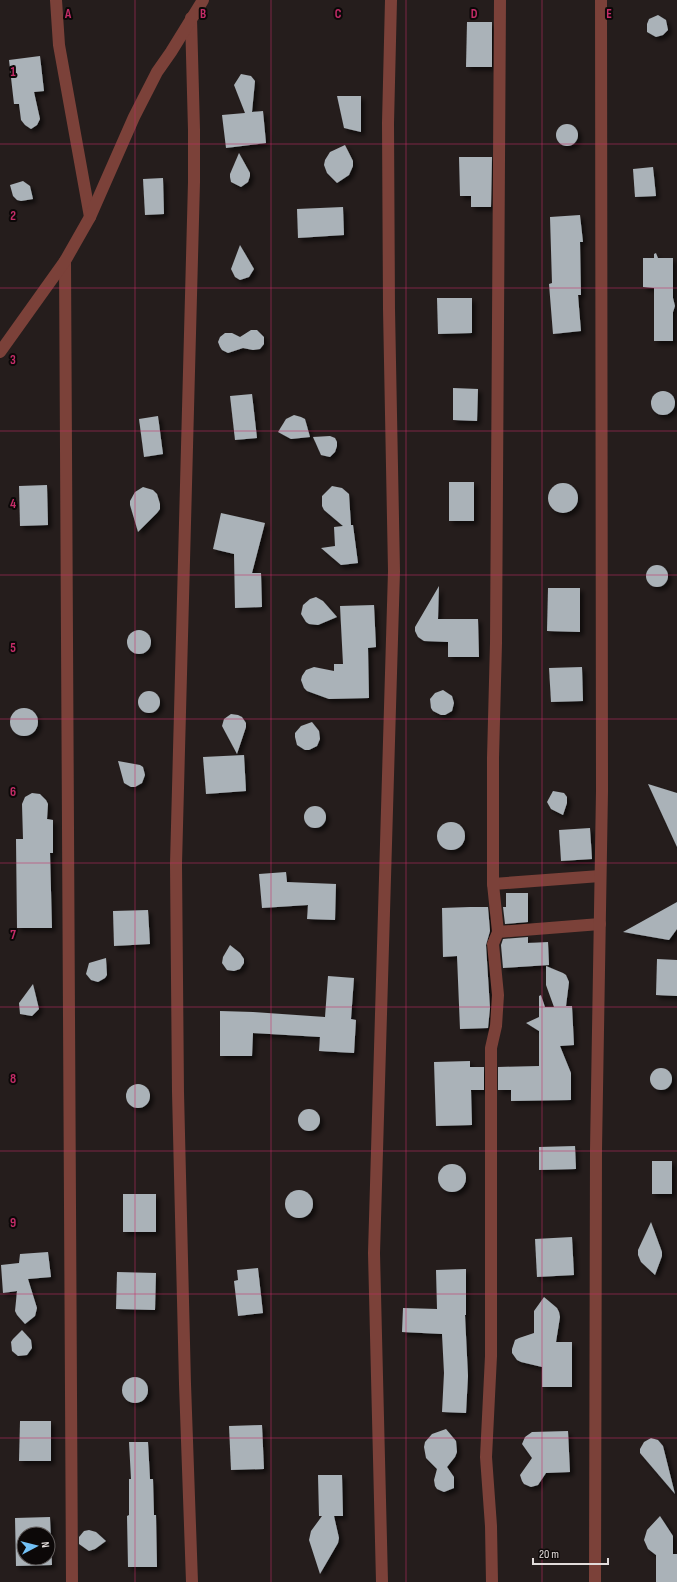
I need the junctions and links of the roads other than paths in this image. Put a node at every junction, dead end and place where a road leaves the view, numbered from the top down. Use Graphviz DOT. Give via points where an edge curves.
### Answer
graph roads {
  1 [pos="56,0"];
  2 [pos="203,0"];
  3 [pos="391,0"];
  4 [pos="500,0"];
  5 [pos="601,0"];
  6 [pos="191,18"];
  7 [pos="90,216"];
  8 [pos="65,261"];
  9 [pos="0,352"];
  10 [pos="600,876"];
  11 [pos="493,884"];
  12 [pos="600,924"];
  13 [pos="498,932"];
  14 [pos="72,1582"];
  15 [pos="192,1582"];
  16 [pos="382,1582"];
  17 [pos="492,1582"];
  18 [pos="595,1582"];
  1 -- 7 [label="street" via="59,45"];
  2 -- 6 [label="street"];
  3 -- 16 [label="street" via="388,123 394,572 374,1253"];
  4 -- 11 [label="street"];
  5 -- 10 [label="street"];
  6 -- 7 [label="street" via="157,72 134,117"];
  6 -- 15 [label="street" via="194,182 176,864 178,1092"];
  7 -- 8 [label="street"];
  8 -- 9 [label="street"];
  8 -- 14 [label="street"];
  10 -- 11 [label="street"];
  10 -- 12 [label="street"];
  11 -- 13 [label="street"];
  12 -- 13 [label="street"];
  12 -- 18 [label="street" via="596,1142"];
  13 -- 17 [label="street" via="493,944 498,995 492,1048 491,1356 486,1457"];
}
